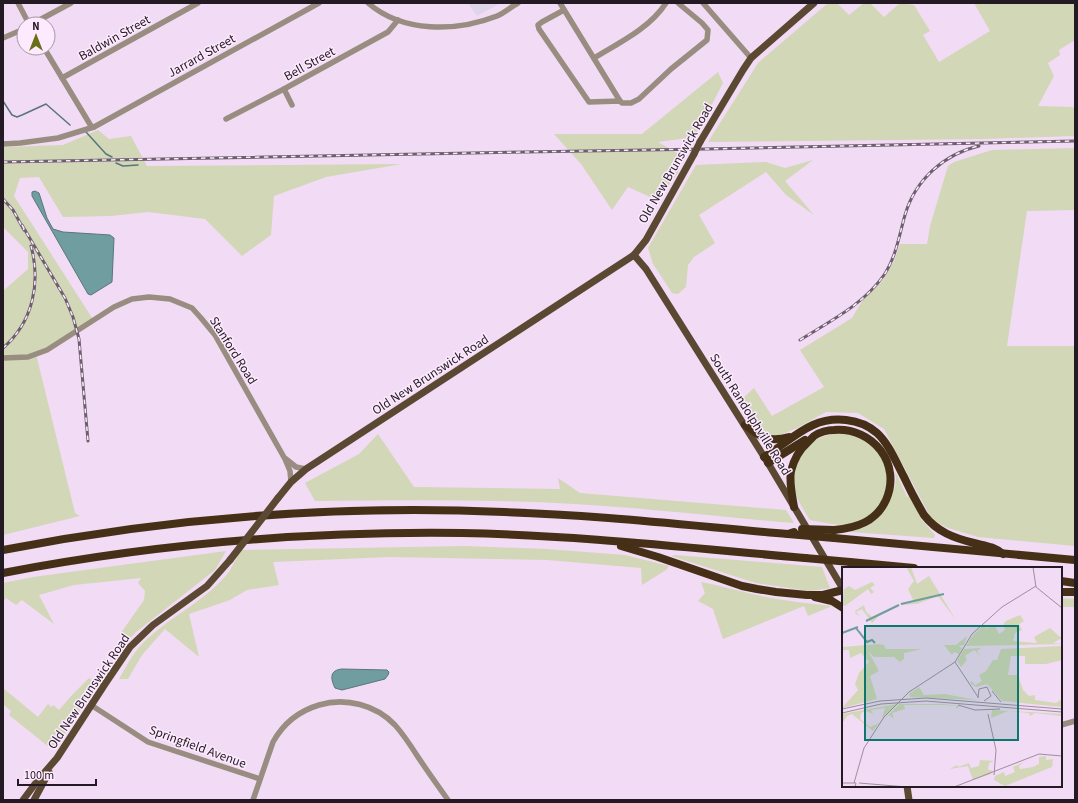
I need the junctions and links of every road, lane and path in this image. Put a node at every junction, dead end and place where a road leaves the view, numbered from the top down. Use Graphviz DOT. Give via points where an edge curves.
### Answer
graph roads {
  1 [pos="18,3"];
  2 [pos="71,3"];
  3 [pos="198,3"];
  4 [pos="319,3"];
  5 [pos="368,3"];
  6 [pos="518,3"];
  7 [pos="560,3"];
  8 [pos="666,3"];
  9 [pos="678,3"];
  10 [pos="703,3"];
  11 [pos="814,3"];
  12 [pos="564,10"];
  13 [pos="26,16"];
  14 [pos="46,16"];
  15 [pos="398,20"];
  16 [pos="16,32"];
  17 [pos="3,38"];
  18 [pos="49,56"];
  19 [pos="594,58"];
  20 [pos="751,58"];
  21 [pos="62,78"];
  22 [pos="284,89"];
  23 [pos="620,101"];
  24 [pos="292,105"];
  25 [pos="226,119"];
  26 [pos="94,126"];
  27 [pos="3,144"];
  28 [pos="634,254"];
  29 [pos="3,358"];
  30 [pos="745,425"];
  31 [pos="815,435"];
  32 [pos="794,436"];
  33 [pos="285,459"];
  34 [pos="766,460"];
  35 [pos="306,469"];
  36 [pos="291,482"];
  37 [pos="794,507"];
  38 [pos="834,534"];
  39 [pos="603,540"];
  40 [pos="3,550"];
  41 [pos="1003,554"];
  42 [pos="1075,560"];
  43 [pos="903,567"];
  44 [pos="3,573"];
  45 [pos="1062,581"];
  46 [pos="1075,583"];
  47 [pos="842,587"];
  48 [pos="842,589"];
  49 [pos="1062,592"];
  50 [pos="1075,592"];
  51 [pos="807,595"];
  52 [pos="842,607"];
  53 [pos="91,705"];
  54 [pos="1075,721"];
  55 [pos="1062,725"];
  56 [pos="53,764"];
  57 [pos="260,779"];
  58 [pos="907,787"];
  59 [pos="23,800"];
  60 [pos="34,800"];
  61 [pos="253,800"];
  62 [pos="448,800"];
  63 [pos="910,800"];
  1 -- 13 [label="street"];
  2 -- 14 [label="street"];
  3 -- 21 [label="street, Baldwin Street"];
  4 -- 26 [label="street, Jarrard Street"];
  5 -- 15 [label="street"];
  6 -- 15 [label="street" via="498,15 456,27 417,26"];
  7 -- 12 [label="street"];
  8 -- 19 [label="street" via="643,27"];
  9 -- 23 [label="street" via="705,26 708,30 707,40 639,99 631,103"];
  10 -- 20 [label="street"];
  11 -- 20 [label="main road, Old New Brunswick Road"];
  12 -- 19 [label="street"];
  12 -- 23 [label="street" via="538,24 539,29 589,102"];
  15 -- 22 [label="street, Bell Street" via="388,32"];
  16 -- 17 [label="street"];
  18 -- 21 [label="street"];
  19 -- 23 [label="street"];
  20 -- 28 [label="main road, Old New Brunswick Road, bridge" via="700,142 646,240"];
  21 -- 26 [label="street" via="91,126"];
  22 -- 24 [label="street"];
  22 -- 25 [label="street, Bell Street"];
  26 -- 27 [label="street, Jarrard Street" via="58,138"];
  28 -- 30 [label="main road, South Randolphville Road"];
  28 -- 35 [label="main road, Old New Brunswick Road"];
  29 -- 33 [label="street, Stanford Road" via="28,357 47,350 114,307 132,299 170,299 192,308 215,335"];
  30 -- 32 [label="highway" via="767,439 780,440"];
  30 -- 34 [label="main road, South Randolphville Road"];
  31 -- 34 [label="highway"];
  31 -- 37 [label="highway" via="798,453 793,464 790,480"];
  31 -- 38 [label="highway" via="841,429 859,433 871,440 888,463 890,486 883,507 872,519"];
  32 -- 34 [label="highway"];
  32 -- 41 [label="highway" via="812,425 830,420 849,420 862,424 877,433 891,452 931,524 946,535 994,547"];
  33 -- 35 [label="street" via="296,467"];
  33 -- 36 [label="street, Stanford Road"];
  34 -- 37 [label="main road, South Randolphville Road"];
  35 -- 36 [label="main road, Old New Brunswick Road"];
  36 -- 53 [label="main road, Old New Brunswick Road, bridge" via="207,586 153,625 130,647"];
  37 -- 47 [label="main road, South Randolphville Road"];
  38 -- 40 [label="highway, bridge" via="788,534 575,515 367,511 182,523"];
  38 -- 41 [label="highway"];
  39 -- 43 [label="highway, bridge"];
  39 -- 44 [label="highway" via="462,533 310,536 156,549"];
  39 -- 51 [label="highway" via="742,586"];
  41 -- 42 [label="highway"];
  45 -- 46 [label="highway"];
  48 -- 51 [label="highway" via="823,595"];
  49 -- 50 [label="highway"];
  51 -- 52 [label="highway" via="832,601"];
  53 -- 56 [label="main road, Old New Brunswick Road"];
  53 -- 57 [label="street, Springfield Avenue" via="148,742"];
  54 -- 55 [label="street"];
  56 -- 59 [label="main road, Old New Brunswick Road"];
  56 -- 60 [label="main road, Old New Brunswick Road"];
  57 -- 61 [label="street"];
  57 -- 62 [label="street" via="275,739 286,724 306,710 319,705 350,702 373,709 394,724"];
  58 -- 63 [label="main road"];
}
